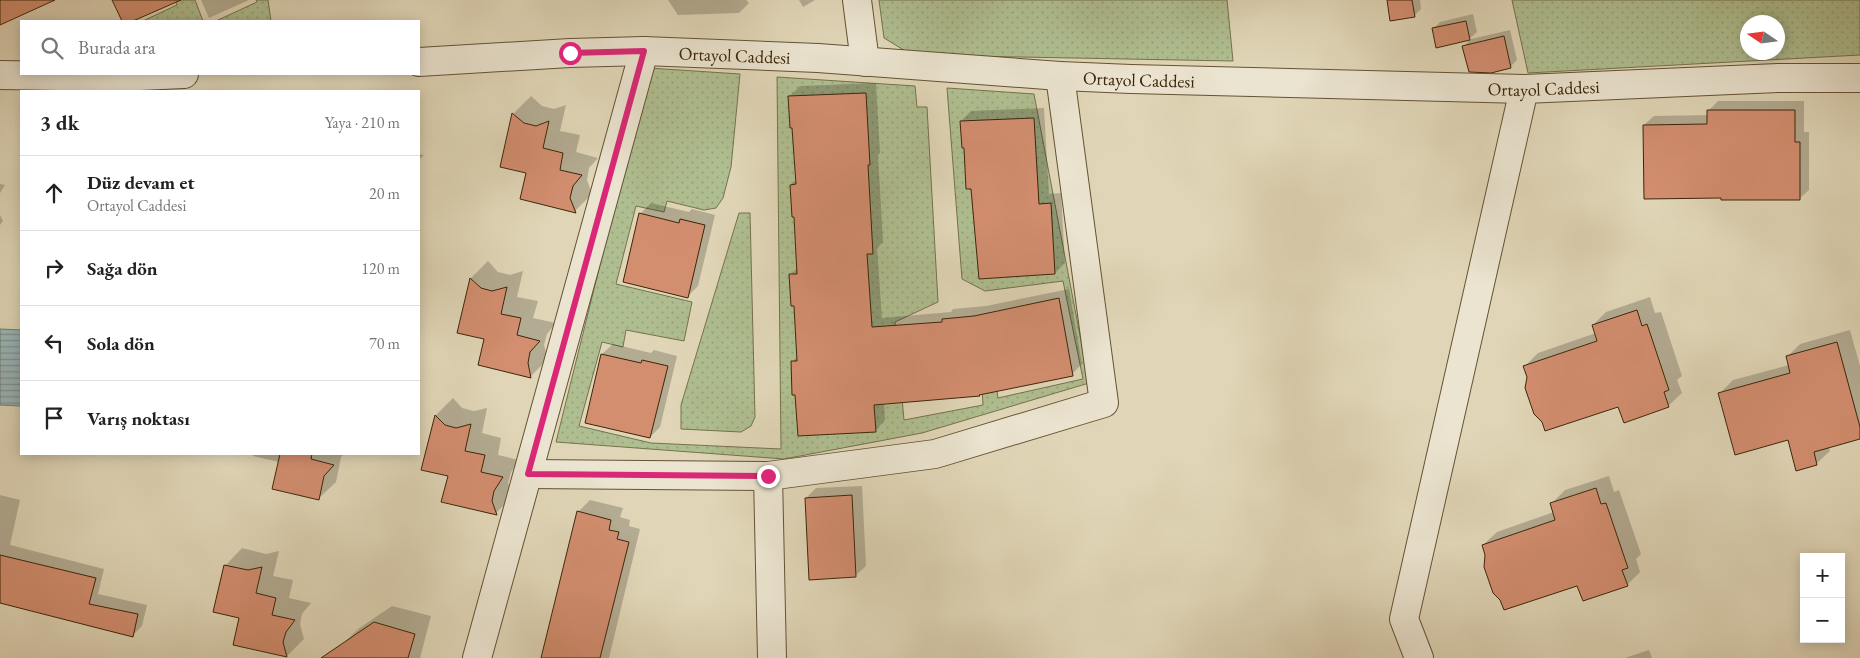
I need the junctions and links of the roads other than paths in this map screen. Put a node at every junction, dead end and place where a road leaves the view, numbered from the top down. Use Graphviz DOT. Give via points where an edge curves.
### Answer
graph roads {
  1 [pos="857,0"];
  2 [pos="644,51"];
  3 [pos="420,62"];
  4 [pos="865,62"];
  5 [pos="0,75"];
  6 [pos="162,75"];
  7 [pos="1060,76"];
  8 [pos="1860,78"];
  9 [pos="1524,89"];
  10 [pos="528,474"];
  11 [pos="768,476"];
  12 [pos="476,658"];
  13 [pos="772,658"];
  14 [pos="1419,658"];
  1 -- 4 [label="street"];
  2 -- 3 [label="street, Ortayol Caddesi"];
  2 -- 4 [label="street, Ortayol Caddesi"];
  2 -- 10 [label="street"];
  4 -- 7 [label="street, Ortayol Caddesi"];
  5 -- 6 [label="street"];
  7 -- 9 [label="street, Ortayol Caddesi"];
  7 -- 11 [label="street" via="1104,403 935,454"];
  8 -- 9 [label="street, Ortayol Caddesi" via="1778,78"];
  9 -- 14 [label="street" via="1404,619"];
  10 -- 11 [label="street"];
  10 -- 12 [label="street"];
  11 -- 13 [label="street"];
}
